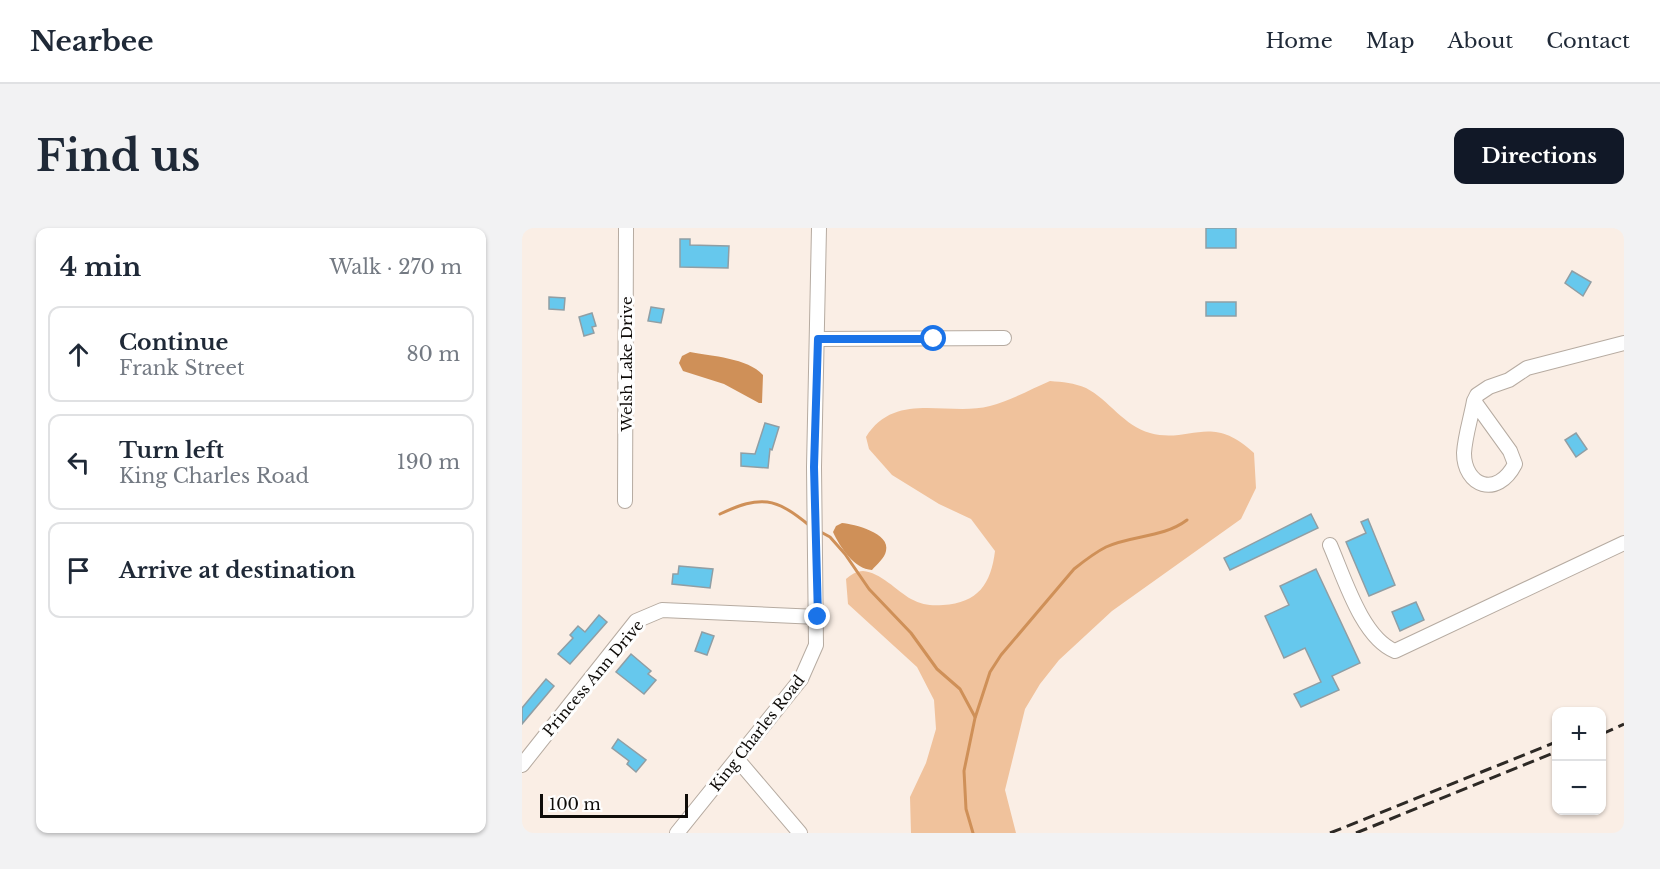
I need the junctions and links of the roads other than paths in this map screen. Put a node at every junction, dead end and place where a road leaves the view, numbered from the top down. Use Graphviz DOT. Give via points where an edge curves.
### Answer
graph roads {
  1 [pos="626,228"];
  2 [pos="819,228"];
  3 [pos="1004,338"];
  4 [pos="818,339"];
  5 [pos="1624,343"];
  6 [pos="1474,401"];
  7 [pos="625,501"];
  8 [pos="1624,543"];
  9 [pos="1330,545"];
  10 [pos="818,617"];
  11 [pos="737,759"];
  12 [pos="522,765"];
  13 [pos="677,833"];
  14 [pos="800,833"];
  1 -- 7 [label="street, Welsh Lake Drive"];
  2 -- 4 [label="street, King Charles Road"];
  3 -- 4 [label="street"];
  4 -- 10 [label="street, King Charles Road" via="814,467"];
  5 -- 6 [label="street" via="1527,368 1489,387"];
  6 -- 6 [label="street" via="1510,450 1515,464 1498,485 1479,482 1467,465 1464,453"];
  8 -- 9 [label="street" via="1395,651 1383,646 1370,632"];
  10 -- 11 [label="street, King Charles Road" via="816,645 801,679"];
  10 -- 12 [label="street, Princess Ann Drive" via="663,610 646,615 636,621"];
  11 -- 13 [label="street, King Charles Road"];
  11 -- 14 [label="street"];
}
